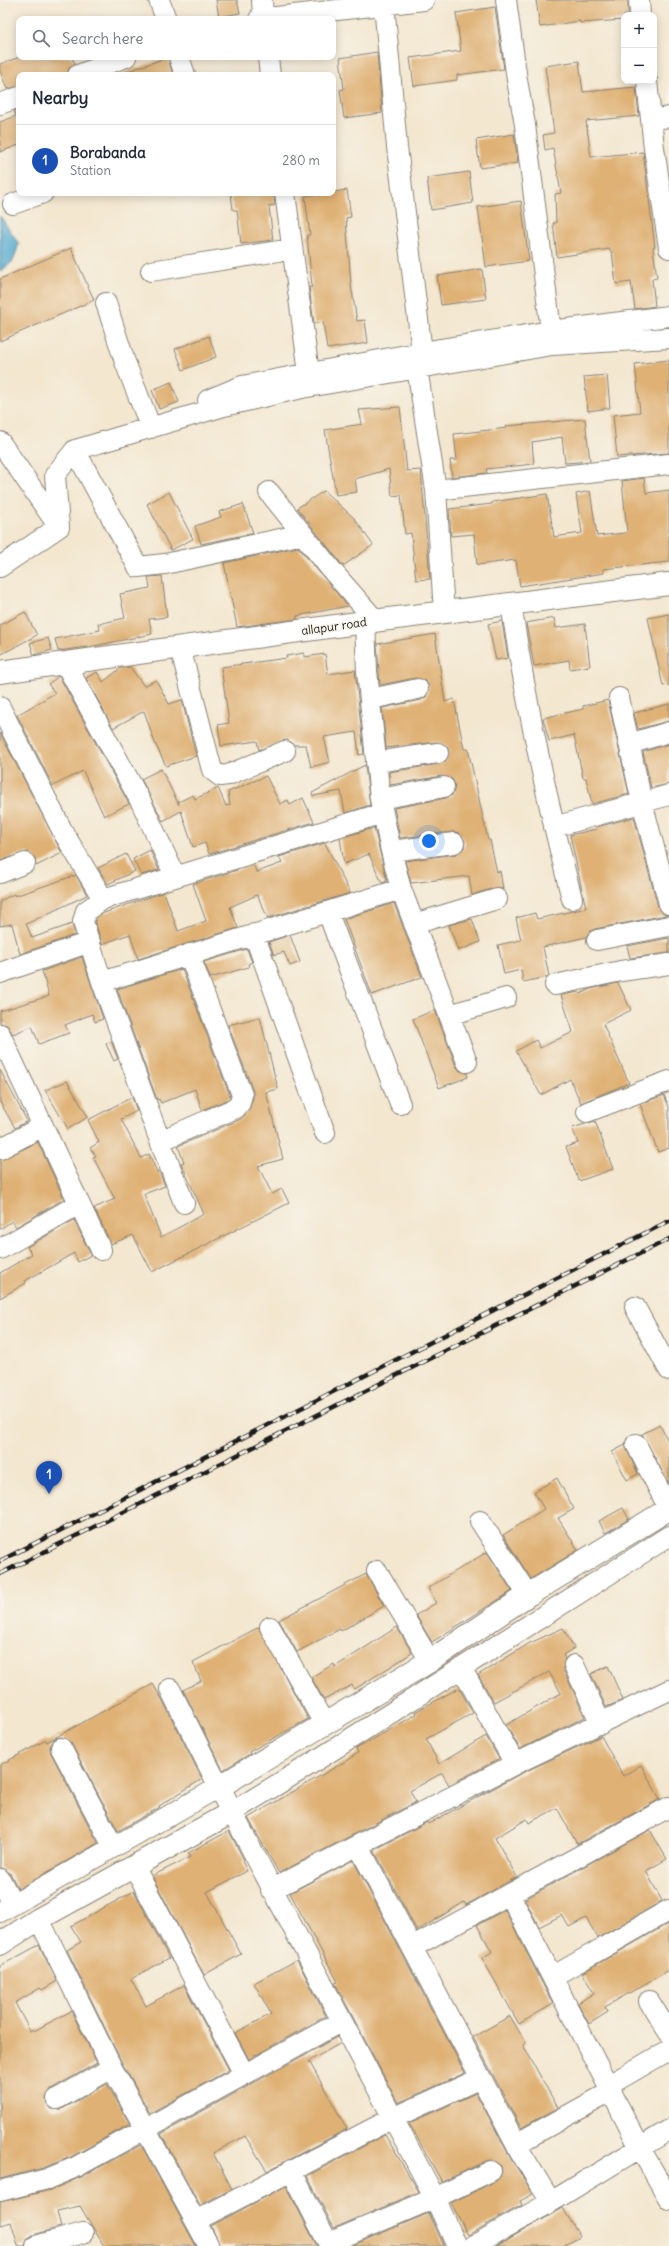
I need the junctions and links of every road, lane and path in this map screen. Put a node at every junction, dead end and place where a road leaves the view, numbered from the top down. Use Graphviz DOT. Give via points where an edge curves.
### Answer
graph roads {
  1 [pos="160,0"];
  2 [pos="424,0"];
  3 [pos="506,0"];
  4 [pos="639,0"];
  5 [pos="384,4"];
  6 [pos="640,12"];
  7 [pos="262,14"];
  8 [pos="165,16"];
  9 [pos="118,60"];
  10 [pos="180,60"];
  11 [pos="268,60"];
  12 [pos="86,72"];
  13 [pos="184,72"];
  14 [pos="270,72"];
  15 [pos="648,84"];
  16 [pos="16,98"];
  17 [pos="0,104"];
  18 [pos="660,118"];
  19 [pos="35,196"];
  20 [pos="285,196"];
  21 [pos="13,204"];
  22 [pos="667,221"];
  23 [pos="669,248"];
  24 [pos="292,249"];
  25 [pos="150,271"];
  26 [pos="106,302"];
  27 [pos="669,316"];
  28 [pos="550,331"];
  29 [pos="669,338"];
  30 [pos="419,360"];
  31 [pos="309,373"];
  32 [pos="151,428"];
  33 [pos="0,442"];
  34 [pos="75,450"];
  35 [pos="669,464"];
  36 [pos="436,490"];
  37 [pos="269,492"];
  38 [pos="59,527"];
  39 [pos="303,534"];
  40 [pos="0,567"];
  41 [pos="669,584"];
  42 [pos="511,604"];
  43 [pos="444,612"];
  44 [pos="370,621"];
  45 [pos="180,647"];
  46 [pos="65,663"];
  47 [pos="0,672"];
  48 [pos="418,689"];
  49 [pos="619,698"];
  50 [pos="371,699"];
  51 [pos="0,707"];
  52 [pos="669,732"];
  53 [pos="630,744"];
  54 [pos="285,751"];
  55 [pos="438,754"];
  56 [pos="376,762"];
  57 [pos="444,786"];
  58 [pos="669,794"];
  59 [pos="642,802"];
  60 [pos="381,806"];
  61 [pos="554,827"];
  62 [pos="454,843"];
  63 [pos="391,852"];
  64 [pos="25,863"];
  65 [pos="0,873"];
  66 [pos="175,876"];
  67 [pos="401,889"];
  68 [pos="572,898"];
  69 [pos="103,899"];
  70 [pos="497,899"];
  71 [pos="669,904"];
  72 [pos="328,913"];
  73 [pos="414,924"];
  74 [pos="669,926"];
  75 [pos="254,934"];
  76 [pos="597,940"];
  77 [pos="90,942"];
  78 [pos="189,954"];
  79 [pos="669,964"];
  80 [pos="0,973"];
  81 [pos="102,982"];
  82 [pos="555,985"];
  83 [pos="506,998"];
  84 [pos="449,1015"];
  85 [pos="0,1034"];
  86 [pos="467,1062"];
  87 [pos="669,1081"];
  88 [pos="400,1104"];
  89 [pos="588,1112"];
  90 [pos="43,1126"];
  91 [pos="325,1133"];
  92 [pos="160,1142"];
  93 [pos="0,1149"];
  94 [pos="184,1203"];
  95 [pos="79,1204"];
  96 [pos="0,1249"];
  97 [pos="101,1250"];
  98 [pos="635,1307"];
  99 [pos="669,1370"];
  100 [pos="636,1444"];
  101 [pos="669,1509"];
  102 [pos="480,1521"];
  103 [pos="669,1536"];
  104 [pos="377,1571"];
  105 [pos="528,1595"];
  106 [pos="270,1627"];
  107 [pos="430,1661"];
  108 [pos="574,1665"];
  109 [pos="462,1669"];
  110 [pos="170,1689"];
  111 [pos="669,1690"];
  112 [pos="600,1724"];
  113 [pos="326,1725"];
  114 [pos="61,1748"];
  115 [pos="515,1764"];
  116 [pos="219,1787"];
  117 [pos="669,1807"];
  118 [pos="232,1812"];
  119 [pos="358,1845"];
  120 [pos="113,1846"];
  121 [pos="135,1868"];
  122 [pos="0,1879"];
  123 [pos="271,1890"];
  124 [pos="510,1895"];
  125 [pos="7,1908"];
  126 [pos="669,1910"];
  127 [pos="39,1919"];
  128 [pos="0,1944"];
  129 [pos="414,1947"];
  130 [pos="552,1977"];
  131 [pos="649,2001"];
  132 [pos="342,2021"];
  133 [pos="669,2033"];
  134 [pos="669,2050"];
  135 [pos="112,2068"];
  136 [pos="244,2074"];
  137 [pos="481,2078"];
  138 [pos="610,2088"];
  139 [pos="57,2099"];
  140 [pos="393,2118"];
  141 [pos="146,2130"];
  142 [pos="669,2130"];
  143 [pos="516,2144"];
  144 [pos="640,2148"];
  145 [pos="291,2170"];
  146 [pos="491,2171"];
  147 [pos="0,2191"];
  148 [pos="435,2198"];
  149 [pos="669,2199"];
  150 [pos="551,2202"];
  151 [pos="197,2220"];
  152 [pos="83,2233"];
  153 [pos="36,2246"];
  154 [pos="209,2246"];
  155 [pos="457,2246"];
  156 [pos="473,2246"];
  1 -- 8 [label="street"];
  2 -- 5 [label="street"];
  3 -- 28 [label="street" via="525,125"];
  4 -- 6 [label="street"];
  5 -- 7 [label="street"];
  5 -- 30 [label="street"];
  9 -- 12 [label="street"];
  10 -- 13 [label="street"];
  11 -- 14 [label="street"];
  15 -- 18 [label="street"];
  16 -- 17 [label="street"];
  18 -- 22 [label="street"];
  19 -- 21 [label="street"];
  20 -- 24 [label="street"];
  22 -- 23 [label="street"];
  24 -- 25 [label="street"];
  24 -- 31 [label="street"];
  26 -- 32 [label="street" via="125,362"];
  27 -- 28 [label="street"];
  28 -- 30 [label="street"];
  29 -- 30 [label="street" via="552,345"];
  30 -- 31 [label="street"];
  30 -- 32 [label="street" via="224,406"];
  30 -- 36 [label="street"];
  31 -- 32 [label="street" via="242,386 167,417"];
  32 -- 34 [label="street"];
  33 -- 38 [label="street"];
  34 -- 38 [label="street" via="55,474"];
  34 -- 39 [label="street" via="138,567 165,564"];
  35 -- 36 [label="street"];
  36 -- 43 [label="street"];
  37 -- 39 [label="street"];
  38 -- 40 [label="street"];
  39 -- 44 [label="street"];
  41 -- 42 [label="street, allapur road"];
  42 -- 43 [label="street, allapur road"];
  42 -- 61 [label="street" via="524,692"];
  43 -- 44 [label="street, allapur road"];
  44 -- 45 [label="street, allapur road"];
  44 -- 50 [label="street" via="367,671"];
  45 -- 46 [label="street, allapur road"];
  45 -- 54 [label="street" via="212,770 220,776 228,776"];
  46 -- 47 [label="street, allapur road"];
  46 -- 66 [label="street" via="142,804"];
  48 -- 50 [label="street"];
  49 -- 53 [label="street"];
  50 -- 56 [label="street"];
  51 -- 69 [label="street" via="63,832"];
  52 -- 53 [label="street"];
  53 -- 59 [label="street"];
  55 -- 56 [label="street"];
  56 -- 60 [label="street"];
  57 -- 60 [label="street"];
  58 -- 59 [label="street"];
  59 -- 61 [label="street"];
  59 -- 71 [label="street"];
  60 -- 63 [label="street"];
  60 -- 66 [label="street"];
  61 -- 68 [label="street"];
  62 -- 63 [label="street"];
  63 -- 67 [label="street"];
  64 -- 65 [label="street"];
  66 -- 69 [label="street"];
  67 -- 72 [label="street"];
  67 -- 73 [label="street"];
  69 -- 77 [label="street" via="86,911 83,922"];
  70 -- 73 [label="street"];
  72 -- 75 [label="street"];
  72 -- 88 [label="street"];
  73 -- 84 [label="street"];
  74 -- 76 [label="street"];
  75 -- 78 [label="street"];
  75 -- 91 [label="street"];
  77 -- 80 [label="street"];
  77 -- 81 [label="street"];
  78 -- 81 [label="street"];
  78 -- 92 [label="street" via="242,1095 236,1108"];
  79 -- 82 [label="street"];
  81 -- 92 [label="street"];
  83 -- 84 [label="street"];
  84 -- 86 [label="street"];
  85 -- 90 [label="street"];
  87 -- 89 [label="street"];
  90 -- 93 [label="street"];
  90 -- 95 [label="street"];
  92 -- 94 [label="street"];
  95 -- 96 [label="street"];
  95 -- 97 [label="street"];
  98 -- 99 [label="street"];
  100 -- 101 [label="street"];
  101 -- 105 [label="street"];
  102 -- 105 [label="street"];
  103 -- 109 [label="street"];
  104 -- 107 [label="street"];
  105 -- 107 [label="street"];
  106 -- 113 [label="street"];
  107 -- 113 [label="street"];
  108 -- 112 [label="street"];
  109 -- 115 [label="street"];
  109 -- 118 [label="street"];
  110 -- 116 [label="street"];
  111 -- 112 [label="street"];
  112 -- 115 [label="street"];
  113 -- 116 [label="street"];
  114 -- 120 [label="street"];
  115 -- 119 [label="street"];
  116 -- 118 [label="street"];
  116 -- 120 [label="street"];
  117 -- 124 [label="street"];
  118 -- 121 [label="street"];
  118 -- 123 [label="street"];
  119 -- 123 [label="street"];
  119 -- 129 [label="street"];
  120 -- 125 [label="street"];
  121 -- 127 [label="street"];
  121 -- 136 [label="street"];
  122 -- 125 [label="street"];
  123 -- 132 [label="street"];
  124 -- 129 [label="street"];
  124 -- 130 [label="street"];
  126 -- 130 [label="street"];
  127 -- 128 [label="street"];
  127 -- 135 [label="street"];
  129 -- 137 [label="street"];
  130 -- 138 [label="street"];
  131 -- 133 [label="street"];
  132 -- 136 [label="street"];
  132 -- 140 [label="street"];
  134 -- 138 [label="street"];
  135 -- 139 [label="street"];
  135 -- 141 [label="street"];
  136 -- 141 [label="street"];
  137 -- 140 [label="street"];
  137 -- 143 [label="street"];
  138 -- 143 [label="street"];
  138 -- 144 [label="street"];
  140 -- 145 [label="street"];
  140 -- 148 [label="street"];
  141 -- 147 [label="street" via="47,2179"];
  141 -- 151 [label="street"];
  142 -- 144 [label="street"];
  143 -- 150 [label="street"];
  144 -- 149 [label="street"];
  144 -- 150 [label="street"];
  145 -- 148 [label="street" via="326,2239 331,2242"];
  145 -- 151 [label="street"];
  146 -- 148 [label="street"];
  148 -- 155 [label="street"];
  150 -- 156 [label="street"];
  151 -- 154 [label="street"];
  152 -- 153 [label="street"];
}
